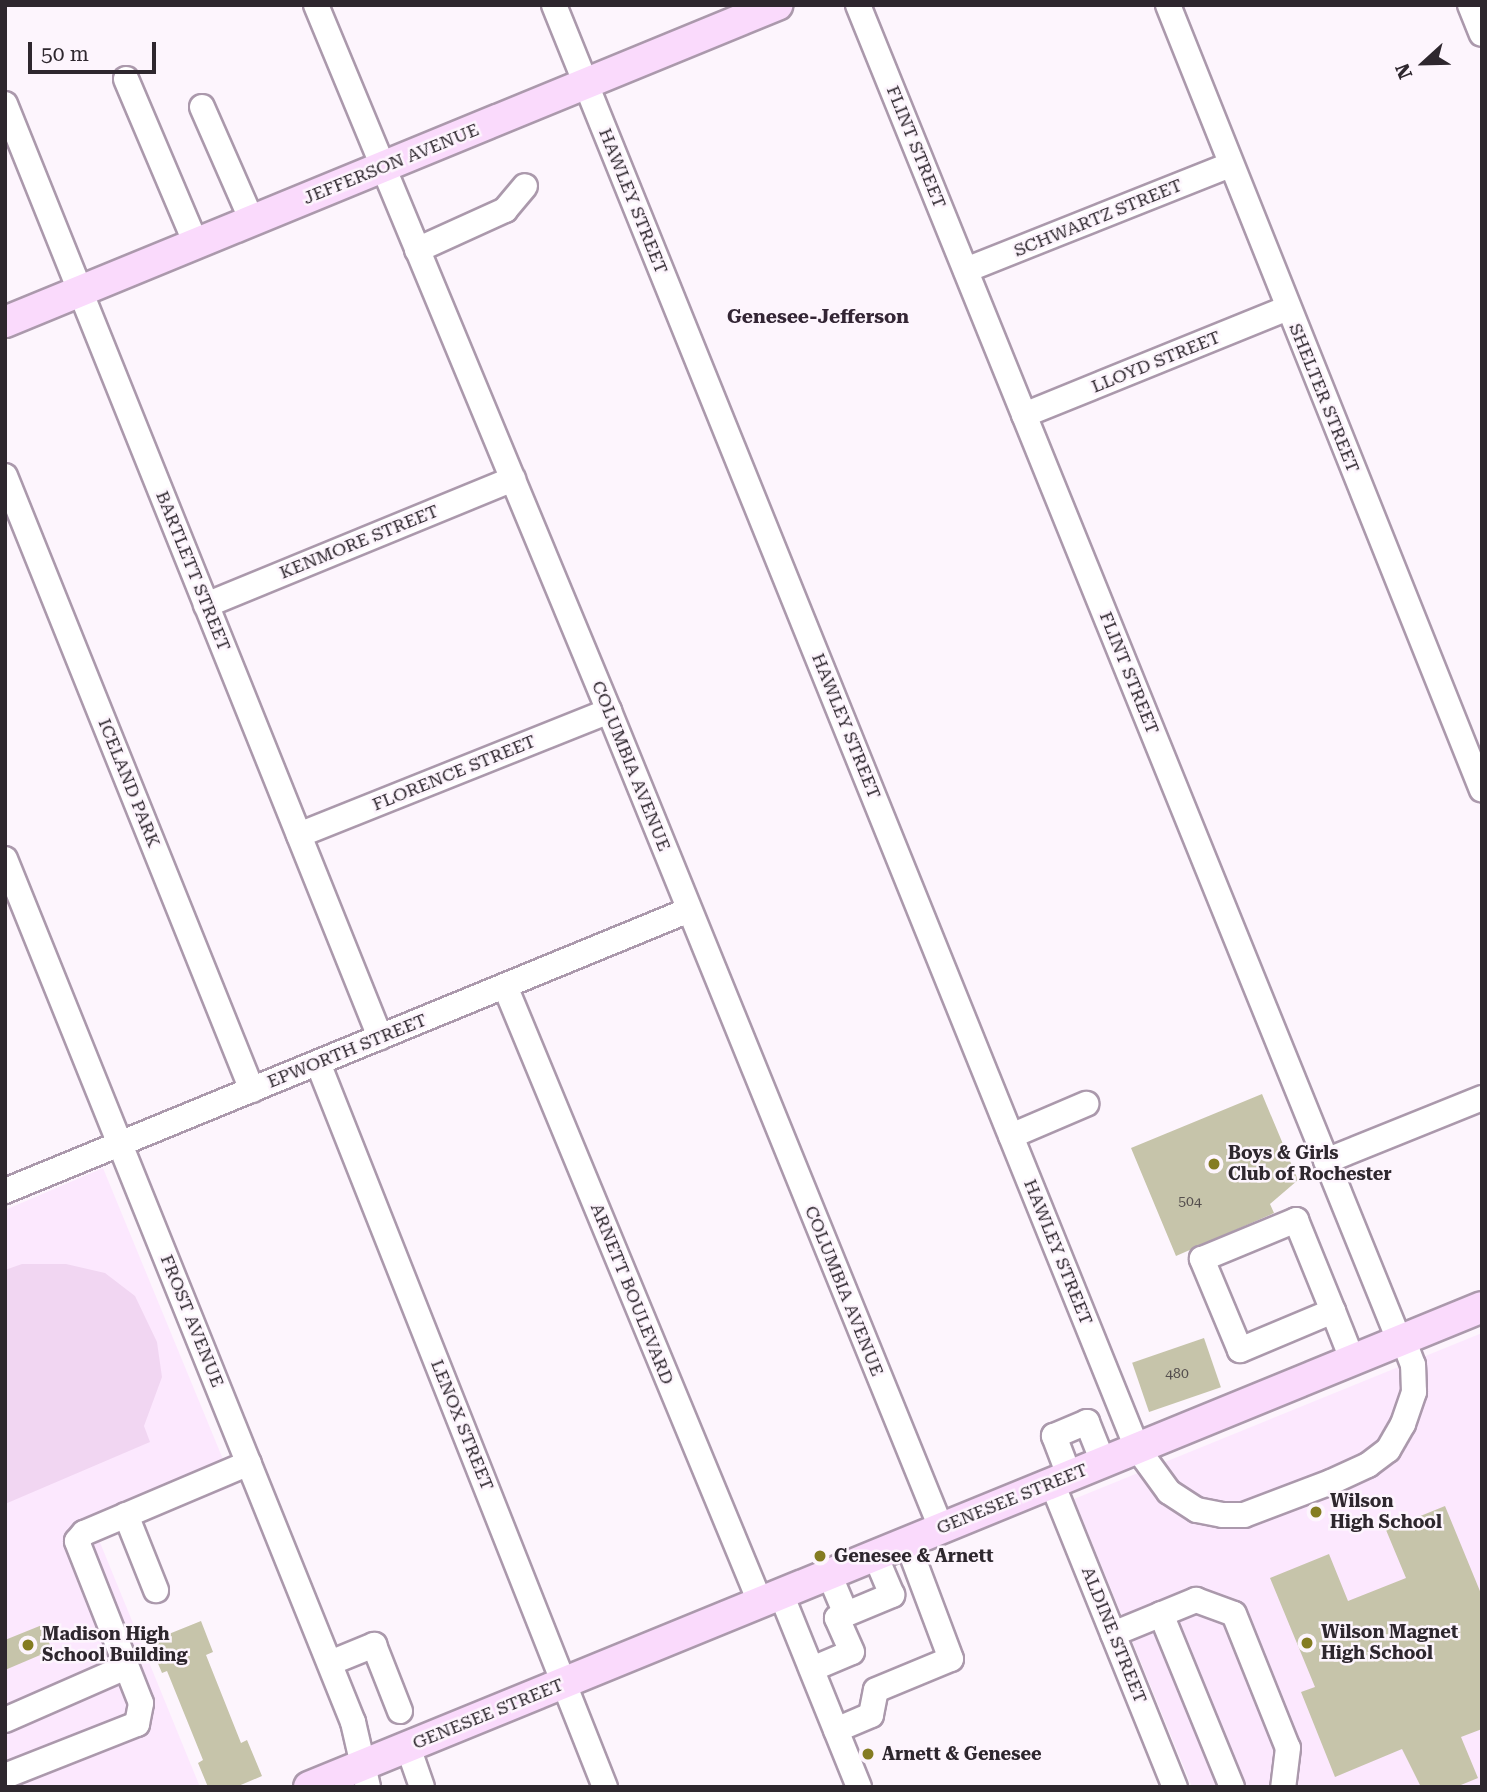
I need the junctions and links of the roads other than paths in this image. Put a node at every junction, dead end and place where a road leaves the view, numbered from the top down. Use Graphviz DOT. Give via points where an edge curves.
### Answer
graph roads {
  1 [pos="316,5"];
  2 [pos="554,5"];
  3 [pos="777,5"];
  4 [pos="858,5"];
  5 [pos="1168,5"];
  6 [pos="1470,5"];
  7 [pos="1482,34"];
  8 [pos="126,79"];
  9 [pos="586,83"];
  10 [pos="5,104"];
  11 [pos="202,107"];
  12 [pos="1230,165"];
  13 [pos="383,167"];
  14 [pos="525,186"];
  15 [pos="252,221"];
  16 [pos="195,244"];
  17 [pos="417,250"];
  18 [pos="966,270"];
  19 [pos="80,291"];
  20 [pos="1288,308"];
  21 [pos="5,322"];
  22 [pos="1024,415"];
  23 [pos="5,476"];
  24 [pos="513,479"];
  25 [pos="206,605"];
  26 [pos="609,711"];
  27 [pos="1482,790"];
  28 [pos="299,835"];
  29 [pos="5,859"];
  30 [pos="689,910"];
  31 [pos="505,986"];
  32 [pos="380,1037"];
  33 [pos="318,1063"];
  34 [pos="252,1090"];
  35 [pos="1482,1098"];
  36 [pos="1086,1104"];
  37 [pos="1011,1136"];
  38 [pos="120,1144"];
  39 [pos="1326,1161"];
  40 [pos="5,1191"];
  41 [pos="1482,1307"];
  42 [pos="1334,1311"];
  43 [pos="1401,1340"];
  44 [pos="1352,1359"];
  45 [pos="1137,1448"];
  46 [pos="1103,1462"];
  47 [pos="249,1463"];
  48 [pos="1061,1479"];
  49 [pos="125,1515"];
  50 [pos="941,1528"];
  51 [pos="907,1542"];
  52 [pos="875,1555"];
  53 [pos="829,1574"];
  54 [pos="156,1590"];
  55 [pos="771,1598"];
  56 [pos="846,1614"];
  57 [pos="1161,1614"];
  58 [pos="1113,1634"];
  59 [pos="330,1663"];
  60 [pos="126,1667"];
  61 [pos="812,1669"];
  62 [pos="564,1682"];
  63 [pos="400,1711"];
  64 [pos="5,1720"];
  65 [pos="836,1730"];
  66 [pos="408,1747"];
  67 [pos="366,1775"];
  68 [pos="5,1776"];
  69 [pos="309,1787"];
  70 [pos="422,1787"];
  71 [pos="605,1787"];
  72 [pos="859,1787"];
  73 [pos="1175,1787"];
  74 [pos="1232,1787"];
  75 [pos="1283,1787"];
  1 -- 13 [label="street, COLUMBIA AVENUE"];
  2 -- 9 [label="street, HAWLEY STREET"];
  3 -- 9 [label="main road, JEFFERSON AVENUE"];
  4 -- 18 [label="street, FLINT STREET"];
  5 -- 12 [label="street, SHELTER STREET"];
  6 -- 7 [label="street"];
  8 -- 16 [label="street"];
  9 -- 13 [label="main road, JEFFERSON AVENUE"];
  9 -- 37 [label="street, HAWLEY STREET"];
  10 -- 19 [label="street, BARTLETT STREET"];
  11 -- 15 [label="street"];
  12 -- 18 [label="street, SCHWARTZ STREET"];
  12 -- 20 [label="street, SHELTER STREET"];
  13 -- 15 [label="main road, JEFFERSON AVENUE"];
  13 -- 17 [label="street, COLUMBIA AVENUE"];
  14 -- 17 [label="street" via="505,210"];
  15 -- 16 [label="main road, JEFFERSON AVENUE"];
  16 -- 19 [label="main road, JEFFERSON AVENUE"];
  17 -- 24 [label="street, COLUMBIA AVENUE"];
  18 -- 22 [label="street, FLINT STREET"];
  19 -- 21 [label="main road, JEFFERSON AVENUE"];
  19 -- 25 [label="street, BARTLETT STREET"];
  20 -- 22 [label="street, LLOYD STREET"];
  20 -- 27 [label="street, SHELTER STREET"];
  22 -- 39 [label="street, FLINT STREET"];
  23 -- 34 [label="street, ICELAND PARK"];
  24 -- 25 [label="street, KENMORE STREET"];
  24 -- 26 [label="street, COLUMBIA AVENUE"];
  25 -- 28 [label="street, BARTLETT STREET"];
  26 -- 28 [label="street, FLORENCE STREET"];
  26 -- 30 [label="street, COLUMBIA AVENUE"];
  28 -- 32 [label="street, BARTLETT STREET"];
  29 -- 38 [label="street, FROST AVENUE"];
  30 -- 31 [label="street, EPWORTH STREET"];
  30 -- 50 [label="street, COLUMBIA AVENUE"];
  31 -- 32 [label="street, EPWORTH STREET"];
  31 -- 55 [label="street, ARNETT BOULEVARD"];
  32 -- 33 [label="street, EPWORTH STREET"];
  33 -- 34 [label="street, EPWORTH STREET"];
  33 -- 62 [label="street, LENOX STREET"];
  34 -- 38 [label="street, EPWORTH STREET"];
  35 -- 39 [label="street"];
  36 -- 37 [label="street"];
  37 -- 45 [label="street, HAWLEY STREET"];
  38 -- 40 [label="street, EPWORTH STREET"];
  38 -- 47 [label="street, FROST AVENUE"];
  39 -- 43 [label="street, FLINT STREET"];
  41 -- 43 [label="main road, GENESEE STREET"];
  42 -- 42 [label="street" via="1296,1220 1202,1259 1240,1350"];
  42 -- 44 [label="street"];
  43 -- 44 [label="main road, GENESEE STREET"];
  43 -- 45 [label="street, HAWLEY STREET" via="1413,1365 1414,1392 1404,1424 1388,1450 1331,1482 1244,1515 1223,1515 1197,1510 1169,1492"];
  44 -- 45 [label="main road, GENESEE STREET"];
  45 -- 46 [label="main road, GENESEE STREET"];
  46 -- 48 [label="main road, GENESEE STREET"];
  46 -- 48 [label="street, ALDINE STREET" via="1087,1422 1054,1436"];
  47 -- 49 [label="street"];
  47 -- 59 [label="street, FROST AVENUE"];
  48 -- 50 [label="main road, GENESEE STREET"];
  48 -- 58 [label="street, ALDINE STREET"];
  49 -- 54 [label="street"];
  49 -- 60 [label="street" via="84,1533 77,1541"];
  50 -- 51 [label="main road, GENESEE STREET"];
  51 -- 52 [label="main road, GENESEE STREET"];
  51 -- 65 [label="street" via="951,1659 876,1690 871,1715"];
  52 -- 53 [label="main road, GENESEE STREET"];
  52 -- 56 [label="street" via="892,1595"];
  53 -- 55 [label="main road, GENESEE STREET"];
  53 -- 56 [label="street"];
  55 -- 61 [label="street, ARNETT BOULEVARD"];
  55 -- 62 [label="main road, GENESEE STREET"];
  56 -- 61 [label="street" via="838,1618 852,1652"];
  57 -- 58 [label="street"];
  57 -- 74 [label="street"];
  57 -- 75 [label="street" via="1196,1600 1234,1614 1288,1748"];
  58 -- 73 [label="street, ALDINE STREET"];
  59 -- 63 [label="street" via="374,1645"];
  59 -- 67 [label="street, FROST AVENUE" via="357,1732"];
  60 -- 64 [label="street"];
  60 -- 68 [label="street" via="141,1703 137,1724"];
  61 -- 65 [label="street, ARNETT BOULEVARD"];
  62 -- 66 [label="main road, GENESEE STREET"];
  62 -- 71 [label="street, LENOX STREET"];
  65 -- 72 [label="street, ARNETT BOULEVARD"];
  66 -- 67 [label="main road, GENESEE STREET"];
  66 -- 70 [label="street"];
  67 -- 69 [label="main road, GENESEE STREET"];
}
